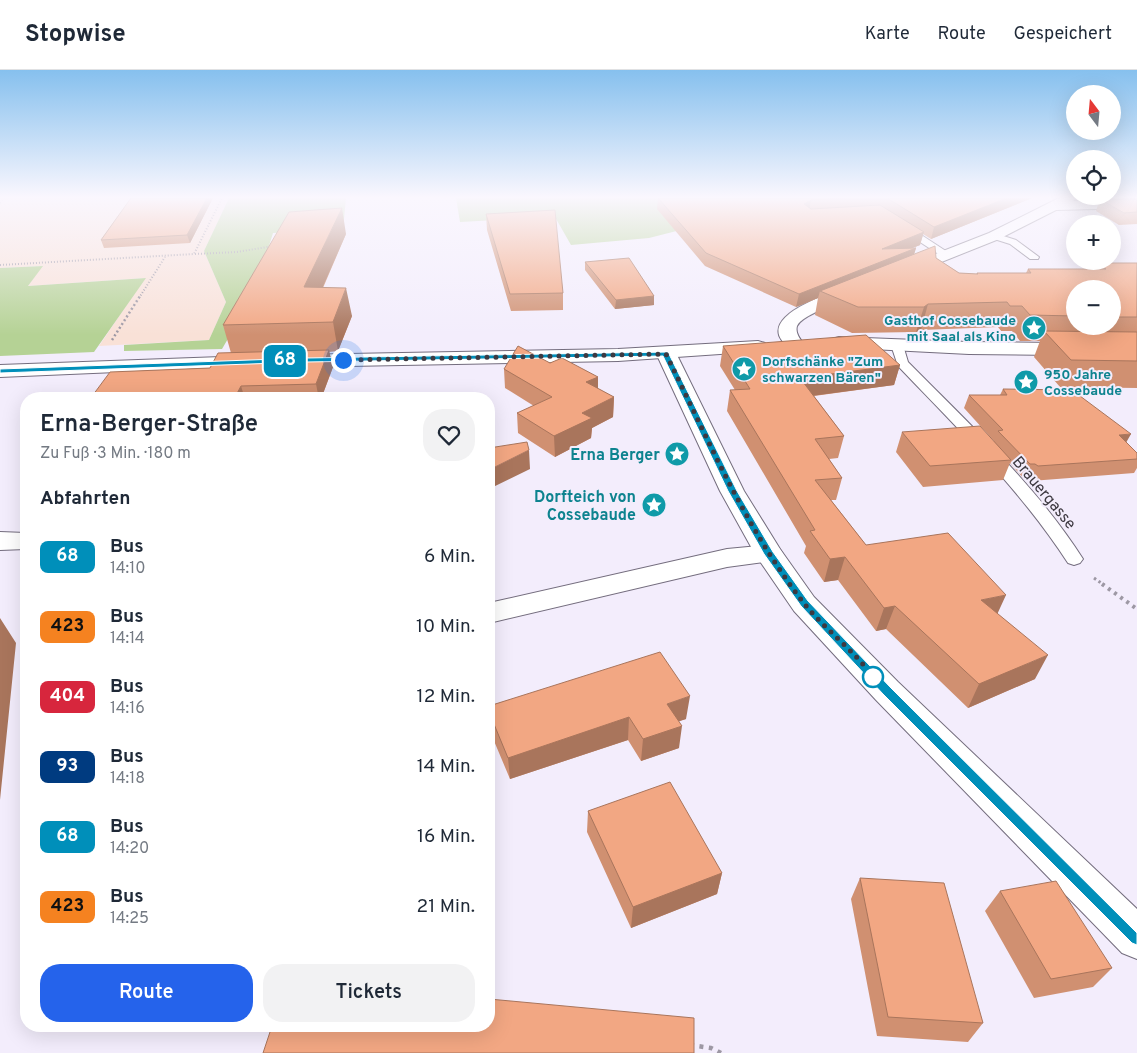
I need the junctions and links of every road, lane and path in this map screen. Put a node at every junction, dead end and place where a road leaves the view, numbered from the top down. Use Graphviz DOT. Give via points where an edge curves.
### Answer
graph roads {
  1 [pos="199,244"];
  2 [pos="930,244"];
  3 [pos="975,244"];
  4 [pos="1016,244"];
  5 [pos="276,246"];
  6 [pos="194,254"];
  7 [pos="947,255"];
  8 [pos="165,256"];
  9 [pos="1034,257"];
  10 [pos="0,265"];
  11 [pos="892,276"];
  12 [pos="864,287"];
  13 [pos="110,344"];
  14 [pos="810,344"];
  15 [pos="897,344"];
  16 [pos="1137,350"];
  17 [pos="666,354"];
  18 [pos="0,371"];
  19 [pos="0,541"];
  20 [pos="20,541"];
  21 [pos="769,554"];
  22 [pos="1074,559"];
  23 [pos="1137,609"];
  24 [pos="495,612"];
  25 [pos="1137,938"];
  26 [pos="682,1044"];
  27 [pos="721,1053"];
  1 -- 6 [label="path"];
  2 -- 7 [label="lane"];
  3 -- 7 [label="street"];
  4 -- 9 [label="lane"];
  5 -- 6 [label="path"];
  6 -- 8 [label="path"];
  7 -- 11 [label="street"];
  8 -- 10 [label="path"];
  8 -- 13 [label="path"];
  12 -- 14 [label="street" via="795,316 788,326 788,335"];
  14 -- 15 [label="street"];
  14 -- 17 [label="street"];
  15 -- 16 [label="street"];
  15 -- 22 [label="lane, Brauergasse" via="902,363 1028,495"];
  17 -- 18 [label="street" via="272,361"];
  17 -- 21 [label="street" via="732,491"];
  19 -- 20 [label="street"];
  21 -- 24 [label="street" via="727,558"];
  21 -- 25 [label="street" via="804,604 887,691"];
  22 -- 23 [label="path" via="1101,585"];
  26 -- 27 [label="path" via="711,1048"];
}
